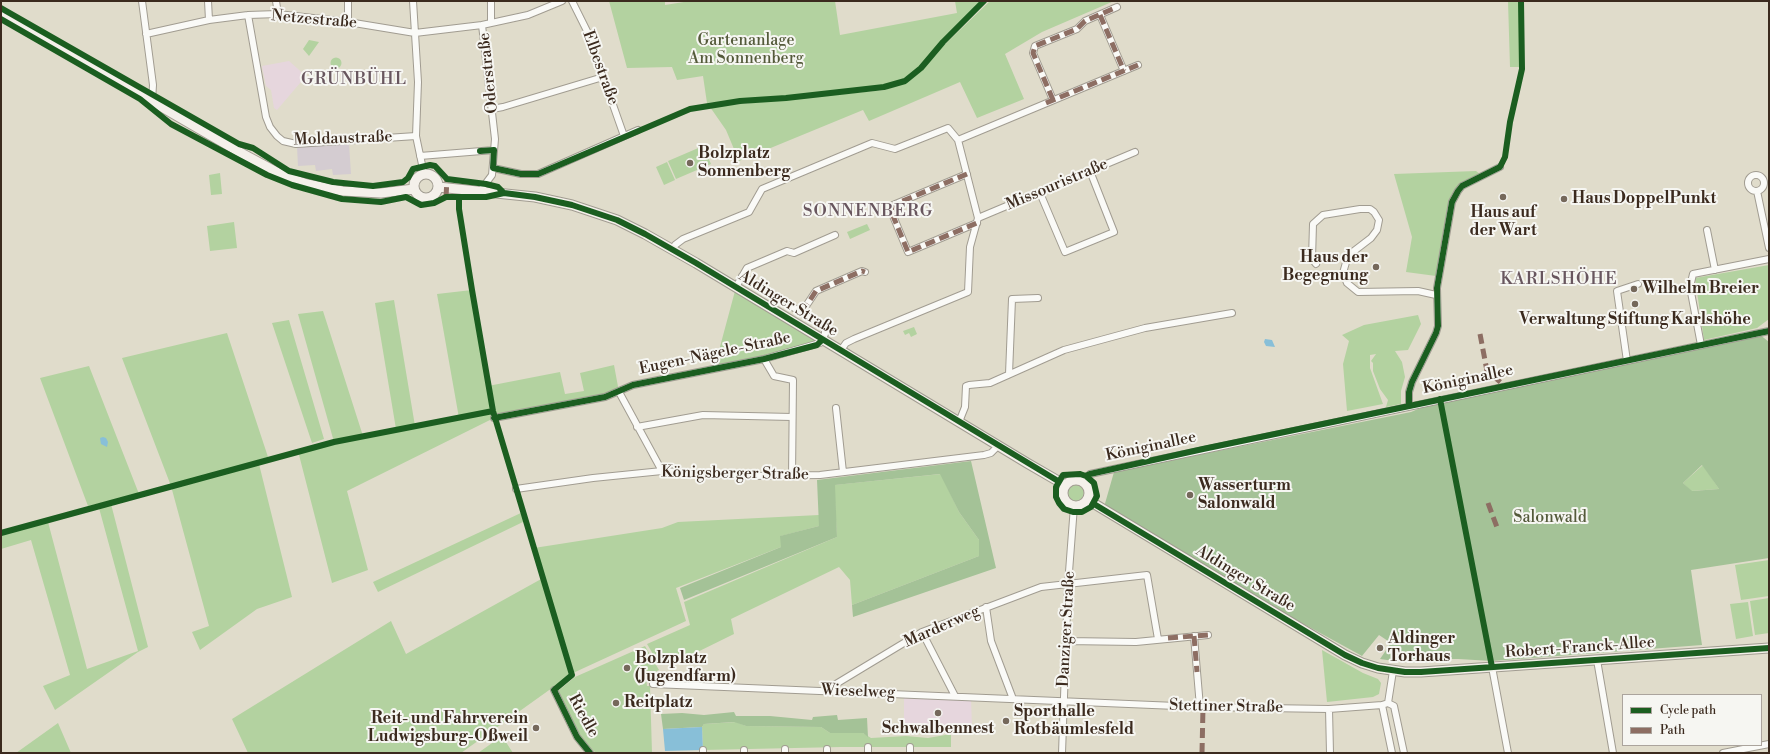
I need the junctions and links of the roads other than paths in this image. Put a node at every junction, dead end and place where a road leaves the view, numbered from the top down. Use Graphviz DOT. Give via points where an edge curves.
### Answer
graph roads {
  1 [pos="142,1"];
  2 [pos="208,1"];
  3 [pos="276,1"];
  4 [pos="348,1"];
  5 [pos="413,1"];
  6 [pos="491,1"];
  7 [pos="562,1"];
  8 [pos="572,1"];
  9 [pos="1117,7"];
  10 [pos="1,14"];
  11 [pos="278,14"];
  12 [pos="248,15"];
  13 [pos="1100,15"];
  14 [pos="210,20"];
  15 [pos="348,22"];
  16 [pos="492,22"];
  17 [pos="482,25"];
  18 [pos="415,33"];
  19 [pos="146,34"];
  20 [pos="1138,65"];
  21 [pos="1124,71"];
  22 [pos="603,77"];
  23 [pos="152,100"];
  24 [pos="1053,100"];
  25 [pos="492,109"];
  26 [pos="638,130"];
  27 [pos="416,136"];
  28 [pos="624,136"];
  29 [pos="958,140"];
  30 [pos="494,150"];
  31 [pos="1135,152"];
  32 [pos="420,156"];
  33 [pos="1500,167"];
  34 [pos="493,168"];
  35 [pos="1090,172"];
  36 [pos="424,174"];
  37 [pos="967,174"];
  38 [pos="1766,182"];
  39 [pos="438,187"];
  40 [pos="414,189"];
  41 [pos="480,191"];
  42 [pos="1757,191"];
  43 [pos="1040,192"];
  44 [pos="977,221"];
  45 [pos="1707,230"];
  46 [pos="835,235"];
  47 [pos="1769,248"];
  48 [pos="673,249"];
  49 [pos="1769,259"];
  50 [pos="1316,264"];
  51 [pos="1715,270"];
  52 [pos="865,272"];
  53 [pos="742,276"];
  54 [pos="1638,284"];
  55 [pos="736,287"];
  56 [pos="1436,295"];
  57 [pos="1038,298"];
  58 [pos="802,312"];
  59 [pos="1232,313"];
  60 [pos="1769,331"];
  61 [pos="822,340"];
  62 [pos="1701,345"];
  63 [pos="841,350"];
  64 [pos="764,359"];
  65 [pos="1627,361"];
  66 [pos="1009,374"];
  67 [pos="619,392"];
  68 [pos="1409,406"];
  69 [pos="836,408"];
  70 [pos="792,417"];
  71 [pos="494,418"];
  72 [pos="960,422"];
  73 [pos="637,427"];
  74 [pos="998,446"];
  75 [pos="662,471"];
  76 [pos="843,472"];
  77 [pos="792,477"];
  78 [pos="1082,481"];
  79 [pos="1065,485"];
  80 [pos="516,489"];
  81 [pos="1088,500"];
  82 [pos="1074,506"];
  83 [pos="1068,585"];
  84 [pos="986,607"];
  85 [pos="922,632"];
  86 [pos="1208,635"];
  87 [pos="1194,636"];
  88 [pos="1158,639"];
  89 [pos="1066,641"];
  90 [pos="1769,648"];
  91 [pos="1597,660"];
  92 [pos="1492,667"];
  93 [pos="1393,671"];
  94 [pos="652,684"];
  95 [pos="554,690"];
  96 [pos="825,691"];
  97 [pos="956,696"];
  98 [pos="1013,699"];
  99 [pos="1064,702"];
  100 [pos="1385,704"];
  101 [pos="1200,706"];
  102 [pos="1329,709"];
  103 [pos="1759,746"];
  104 [pos="590,753"];
  105 [pos="1062,753"];
  106 [pos="1330,753"];
  107 [pos="1392,753"];
  108 [pos="1404,753"];
  109 [pos="1508,753"];
  110 [pos="1613,753"];
  111 [pos="1723,753"];
  1 -- 19 [label="street"];
  2 -- 14 [label="street"];
  3 -- 11 [label="street"];
  4 -- 15 [label="street"];
  5 -- 18 [label="street"];
  6 -- 16 [label="street, Oderstraße"];
  7 -- 16 [label="street" via="528,15"];
  8 -- 22 [label="street, Elbestraße" via="587,31"];
  9 -- 13 [label="street"];
  10 -- 23 [label="main road"];
  11 -- 12 [label="street, Netzestraße"];
  11 -- 15 [label="street, Netzestraße"];
  12 -- 14 [label="street, Netzestraße"];
  12 -- 27 [label="street, Moldaustraße" via="266,117 276,136 283,141 296,144"];
  13 -- 21 [label="street"];
  13 -- 24 [label="street" via="1085,21 1077,29 1035,46 1032,53"];
  14 -- 19 [label="street, Netzestraße"];
  15 -- 18 [label="street, Netzestraße"];
  16 -- 17 [label="street, Oderstraße"];
  17 -- 18 [label="street, Netzestraße"];
  17 -- 25 [label="street, Oderstraße"];
  18 -- 27 [label="street" via="418,82"];
  19 -- 23 [label="street" via="153,85"];
  20 -- 21 [label="street"];
  21 -- 24 [label="street"];
  22 -- 25 [label="street"];
  22 -- 28 [label="street, Elbestraße"];
  23 -- 40 [label="main road" via="270,170 296,180 342,191 368,193"];
  24 -- 29 [label="street"];
  25 -- 30 [label="street, Oderstraße" via="495,127"];
  26 -- 28 [label="street"];
  27 -- 32 [label="street"];
  28 -- 34 [label="street" via="538,174 522,174"];
  29 -- 37 [label="street"];
  29 -- 48 [label="street" via="948,128 895,149 872,143 762,188 749,212 683,239"];
  30 -- 32 [label="street"];
  30 -- 34 [label="street, Oderstraße"];
  31 -- 35 [label="street, Missouristraße"];
  32 -- 36 [label="street"];
  33 -- 56 [label="street" via="1462,186 1454,196"];
  34 -- 41 [label="street, Oderstraße" via="490,180"];
  35 -- 43 [label="street, Missouristraße"];
  35 -- 43 [label="street" via="1114,232 1065,252"];
  36 -- 39 [label="main road" via="431,174"];
  36 -- 40 [label="main road" via="417,178"];
  37 -- 44 [label="street"];
  37 -- 44 [label="street, Missouristraße" via="893,205 891,211 908,252"];
  38 -- 42 [label="street"];
  38 -- 42 [label="street" via="1758,176 1749,179 1749,187"];
  39 -- 40 [label="main road" via="435,194 427,198 418,195"];
  39 -- 41 [label="main road, Aldinger Straße"];
  41 -- 48 [label="main road, Aldinger Straße" via="535,197 572,205 617,220"];
  42 -- 47 [label="street"];
  43 -- 44 [label="street, Missouristraße"];
  44 -- 63 [label="street" via="970,247 968,292 854,339 846,343"];
  45 -- 51 [label="street"];
  46 -- 53 [label="street, Aldinger Straße" via="794,253 788,251 747,268"];
  48 -- 55 [label="main road, Aldinger Straße"];
  49 -- 51 [label="street"];
  50 -- 56 [label="street" via="1312,259 1313,224 1323,216 1370,209 1379,220 1377,230 1348,259 1343,273 1347,284 1358,292 1418,291"];
  51 -- 62 [label="street" via="1693,274 1690,286"];
  52 -- 58 [label="street" via="862,271 816,291"];
  53 -- 55 [label="street, Aldinger Straße"];
  53 -- 58 [label="street, Aldinger Straße"];
  54 -- 65 [label="street" via="1617,291"];
  55 -- 61 [label="main road, Aldinger Straße"];
  56 -- 68 [label="street" via="1438,326 1412,382"];
  57 -- 66 [label="street" via="1012,299"];
  58 -- 61 [label="street, Aldinger Straße" via="822,325 825,334"];
  59 -- 66 [label="street" via="1146,328 1064,350"];
  60 -- 62 [label="street, Königinallee"];
  61 -- 63 [label="main road, Aldinger Straße"];
  61 -- 64 [label="street, Eugen-Nägele-Straße" via="817,345"];
  62 -- 65 [label="street, Königinallee"];
  63 -- 72 [label="main road, Aldinger Straße"];
  64 -- 67 [label="street, Eugen-Nägele-Straße" via="632,385"];
  64 -- 70 [label="street" via="774,376 793,380"];
  65 -- 68 [label="street, Königinallee"];
  66 -- 72 [label="street" via="990,383 966,386 965,407"];
  67 -- 71 [label="street, Eugen-Nägele-Straße" via="605,397"];
  67 -- 73 [label="street"];
  68 -- 78 [label="street, Königinallee" via="1090,474"];
  69 -- 76 [label="street"];
  70 -- 73 [label="street" via="703,415"];
  70 -- 77 [label="street"];
  72 -- 74 [label="main road, Aldinger Straße"];
  73 -- 75 [label="street"];
  74 -- 76 [label="street, Königsberger Straße" via="991,453"];
  74 -- 79 [label="main road, Aldinger Straße"];
  75 -- 77 [label="street, Königsberger Straße"];
  75 -- 80 [label="street, Königsberger Straße"];
  76 -- 77 [label="street, Königsberger Straße"];
  78 -- 79 [label="main road" via="1075,479"];
  78 -- 81 [label="main road" via="1089,489"];
  79 -- 82 [label="main road" via="1063,496"];
  81 -- 82 [label="main road" via="1082,505"];
  81 -- 93 [label="main road, Aldinger Straße" via="1345,655 1362,663"];
  82 -- 83 [label="street, Danziger Straße"];
  83 -- 84 [label="street, Marderweg" via="1041,587"];
  83 -- 88 [label="street, Marderweg" via="1147,575"];
  83 -- 89 [label="street, Danziger Straße"];
  84 -- 85 [label="street, Marderweg"];
  84 -- 98 [label="street" via="991,641"];
  85 -- 96 [label="street, Marderweg"];
  85 -- 97 [label="street"];
  86 -- 87 [label="street"];
  87 -- 88 [label="street"];
  87 -- 101 [label="street"];
  88 -- 89 [label="street" via="1128,642"];
  89 -- 99 [label="street, Danziger Straße"];
  90 -- 91 [label="main road, Robert-Franck-Allee"];
  91 -- 92 [label="main road, Robert-Franck-Allee"];
  91 -- 110 [label="street"];
  92 -- 93 [label="main road, Robert-Franck-Allee" via="1421,672"];
  92 -- 109 [label="street"];
  93 -- 100 [label="street"];
  94 -- 96 [label="street, Wieselweg"];
  95 -- 104 [label="street, Riedle" via="577,737"];
  96 -- 97 [label="street, Wieselweg"];
  97 -- 98 [label="street, Wieselweg"];
  98 -- 99 [label="street, Wieselweg"];
  99 -- 101 [label="street, Stettiner Straße"];
  99 -- 105 [label="street, Danziger Straße"];
  100 -- 102 [label="street, Stettiner Straße"];
  100 -- 107 [label="street"];
  100 -- 108 [label="street" via="1394,706"];
  101 -- 102 [label="street, Stettiner Straße"];
  102 -- 106 [label="street"];
  103 -- 111 [label="street"];
}
